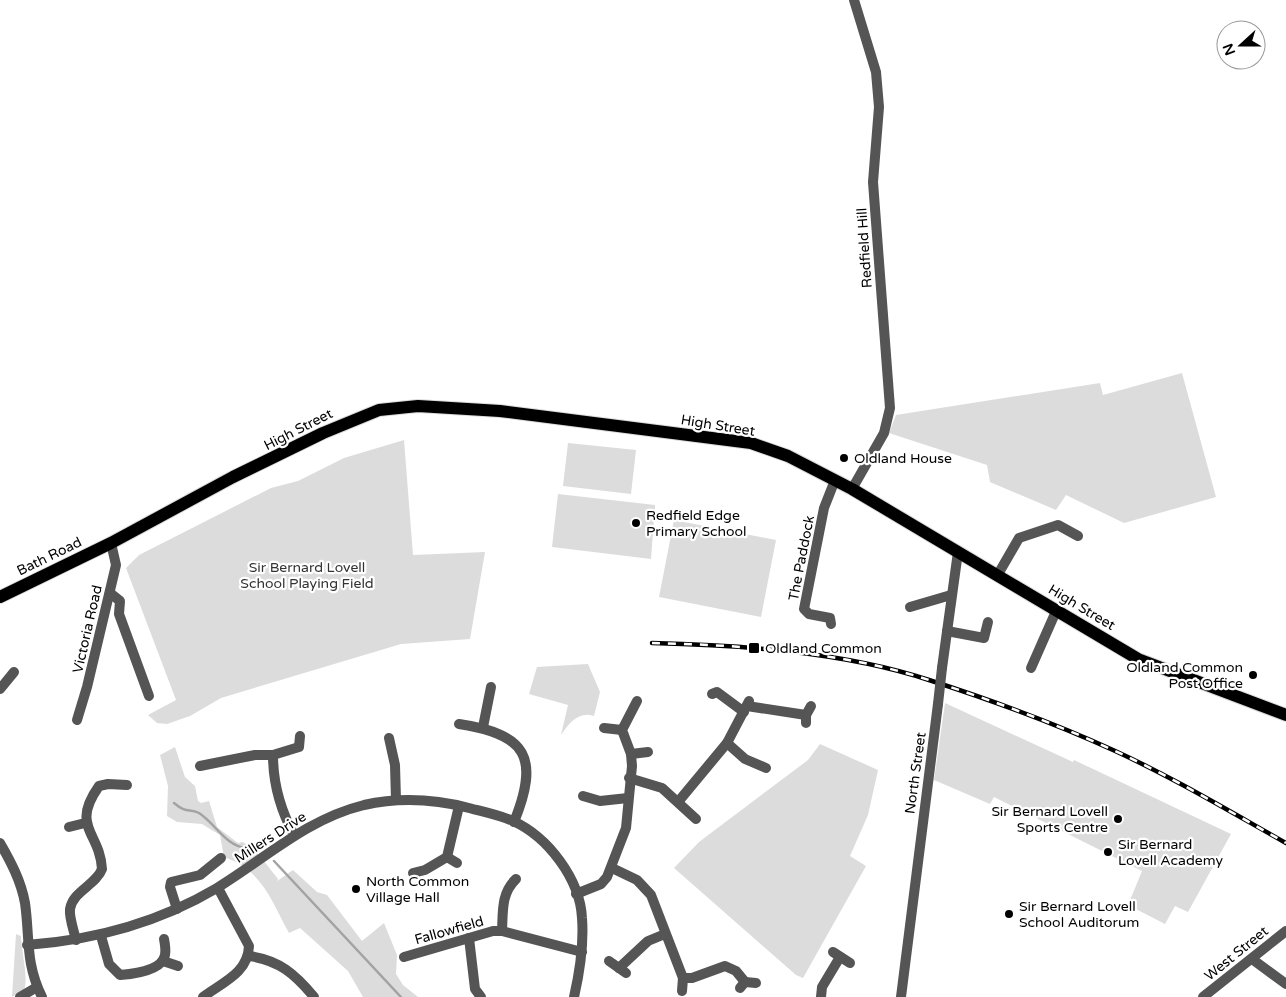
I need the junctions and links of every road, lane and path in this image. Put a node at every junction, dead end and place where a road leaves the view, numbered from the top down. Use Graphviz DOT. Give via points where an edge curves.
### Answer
graph roads {
  1 [pos="854,0"];
  2 [pos="836,480"];
  3 [pos="852,489"];
  4 [pos="1078,536"];
  5 [pos="111,543"];
  6 [pos="958,552"];
  7 [pos="997,576"];
  8 [pos="110,593"];
  9 [pos="951,595"];
  10 [pos="0,597"];
  11 [pos="910,607"];
  12 [pos="1057,609"];
  13 [pos="988,622"];
  14 [pos="831,624"];
  15 [pos="946,631"];
  16 [pos="1032,668"];
  17 [pos="14,672"];
  18 [pos="491,687"];
  19 [pos="0,689"];
  20 [pos="712,694"];
  21 [pos="149,696"];
  22 [pos="637,701"];
  23 [pos="747,706"];
  24 [pos="807,715"];
  25 [pos="1286,715"];
  26 [pos="77,720"];
  27 [pos="459,724"];
  28 [pos="483,727"];
  29 [pos="604,728"];
  30 [pos="622,730"];
  31 [pos="300,736"];
  32 [pos="389,738"];
  33 [pos="727,743"];
  34 [pos="262,748"];
  35 [pos="648,752"];
  36 [pos="631,754"];
  37 [pos="273,755"];
  38 [pos="200,766"];
  39 [pos="766,768"];
  40 [pos="629,778"];
  41 [pos="127,785"];
  42 [pos="584,796"];
  43 [pos="628,798"];
  44 [pos="396,800"];
  45 [pos="678,802"];
  46 [pos="459,806"];
  47 [pos="696,819"];
  48 [pos="514,822"];
  49 [pos="86,823"];
  50 [pos="69,827"];
  51 [pos="294,835"];
  52 [pos="0,843"];
  53 [pos="221,858"];
  54 [pos="447,858"];
  55 [pos="457,863"];
  56 [pos="612,868"];
  57 [pos="413,873"];
  58 [pos="516,879"];
  59 [pos="218,888"];
  60 [pos="576,894"];
  61 [pos="178,909"];
  62 [pos="502,931"];
  63 [pos="1286,931"];
  64 [pos="665,934"];
  65 [pos="101,936"];
  66 [pos="469,938"];
  67 [pos="164,939"];
  68 [pos="76,940"];
  69 [pos="27,945"];
  70 [pos="582,952"];
  71 [pos="249,956"];
  72 [pos="404,957"];
  73 [pos="1252,959"];
  74 [pos="163,961"];
  75 [pos="609,961"];
  76 [pos="850,963"];
  77 [pos="178,966"];
  78 [pos="683,978"];
  79 [pos="747,984"];
  80 [pos="1286,984"];
  81 [pos="37,987"];
  82 [pos="682,991"];
  83 [pos="20,997"];
  84 [pos="42,997"];
  85 [pos="203,997"];
  86 [pos="314,997"];
  87 [pos="482,997"];
  88 [pos="574,997"];
  89 [pos="821,997"];
  90 [pos="901,997"];
  91 [pos="1203,997"];
  1 -- 3 [label="street, Redfield Hill" via="876,72 879,107 873,182 890,408 884,433"];
  2 -- 3 [label="main road, High Street"];
  2 -- 5 [label="main road, High Street" via="788,456 751,443 500,412 400,407 379,410 323,433"];
  2 -- 14 [label="street, The Paddock" via="825,503 804,609 809,614 830,618"];
  3 -- 6 [label="main road, High Street"];
  4 -- 7 [label="street" via="1058,525 1019,538"];
  5 -- 8 [label="street, Victoria Road" via="116,565"];
  5 -- 10 [label="main road, Bath Road"];
  6 -- 7 [label="main road, High Street"];
  6 -- 9 [label="street, North Street"];
  7 -- 12 [label="main road, High Street"];
  8 -- 21 [label="street" via="120,601 119,614 139,684"];
  8 -- 26 [label="street, Victoria Road"];
  9 -- 11 [label="street"];
  9 -- 15 [label="street, North Street"];
  12 -- 16 [label="street"];
  12 -- 25 [label="main road, High Street" via="1138,659"];
  13 -- 15 [label="street" via="984,638"];
  15 -- 90 [label="street, North Street, bridge"];
  17 -- 19 [label="street"];
  18 -- 28 [label="street"];
  20 -- 23 [label="street" via="717,692"];
  22 -- 30 [label="street"];
  23 -- 24 [label="street"];
  23 -- 33 [label="street"];
  27 -- 28 [label="street"];
  28 -- 48 [label="street" via="514,742 528,766 524,798"];
  29 -- 30 [label="street"];
  30 -- 36 [label="street"];
  31 -- 37 [label="street" via="301,750"];
  32 -- 44 [label="street" via="395,766"];
  33 -- 39 [label="street" via="745,759"];
  33 -- 45 [label="street"];
  34 -- 37 [label="street"];
  35 -- 36 [label="street"];
  36 -- 40 [label="street"];
  37 -- 38 [label="street" via="212,759"];
  37 -- 51 [label="street" via="273,777"];
  40 -- 43 [label="street"];
  40 -- 45 [label="street" via="662,788"];
  41 -- 49 [label="street" via="99,786"];
  42 -- 43 [label="street" via="600,801"];
  43 -- 56 [label="street" via="626,828"];
  44 -- 46 [label="street, Millers Drive" via="417,799"];
  44 -- 51 [label="street, Millers Drive" via="337,814"];
  45 -- 47 [label="street"];
  46 -- 48 [label="street, Millers Drive"];
  46 -- 54 [label="street"];
  48 -- 60 [label="street, Millers Drive" via="553,850"];
  49 -- 50 [label="street"];
  49 -- 68 [label="street" via="98,849 102,869 95,882 72,902 70,910"];
  51 -- 59 [label="street, Millers Drive"];
  52 -- 69 [label="street" via="16,870 23,895"];
  53 -- 61 [label="street" via="200,875 171,882"];
  54 -- 55 [label="street"];
  54 -- 57 [label="street" via="426,873"];
  56 -- 60 [label="street" via="601,884"];
  56 -- 64 [label="street" via="637,880 650,895"];
  58 -- 62 [label="street, Fallowfield" via="504,898"];
  59 -- 61 [label="street, Millers Drive"];
  59 -- 71 [label="street" via="249,946"];
  60 -- 70 [label="street, Millers Drive" via="582,917"];
  61 -- 65 [label="street, Millers Drive"];
  62 -- 66 [label="street, Fallowfield"];
  62 -- 70 [label="street, Fallowfield"];
  63 -- 73 [label="street, West Street"];
  64 -- 75 [label="street" via="648,942 622,970"];
  64 -- 78 [label="street"];
  65 -- 68 [label="street, Millers Drive"];
  65 -- 74 [label="street" via="109,964 120,975 145,971"];
  66 -- 72 [label="street, Fallowfield" via="425,946"];
  66 -- 87 [label="street" via="475,988"];
  67 -- 74 [label="street"];
  68 -- 69 [label="street, Millers Drive"];
  69 -- 81 [label="street"];
  70 -- 88 [label="street, Millers Drive"];
  71 -- 85 [label="street" via="244,968"];
  71 -- 86 [label="street" via="281,965"];
  73 -- 80 [label="street"];
  73 -- 91 [label="street, West Street"];
  74 -- 77 [label="street"];
  76 -- 89 [label="street" via="836,954"];
  78 -- 79 [label="street" via="725,966 736,971"];
  78 -- 82 [label="street"];
  81 -- 83 [label="street"];
  81 -- 84 [label="street"];
}
